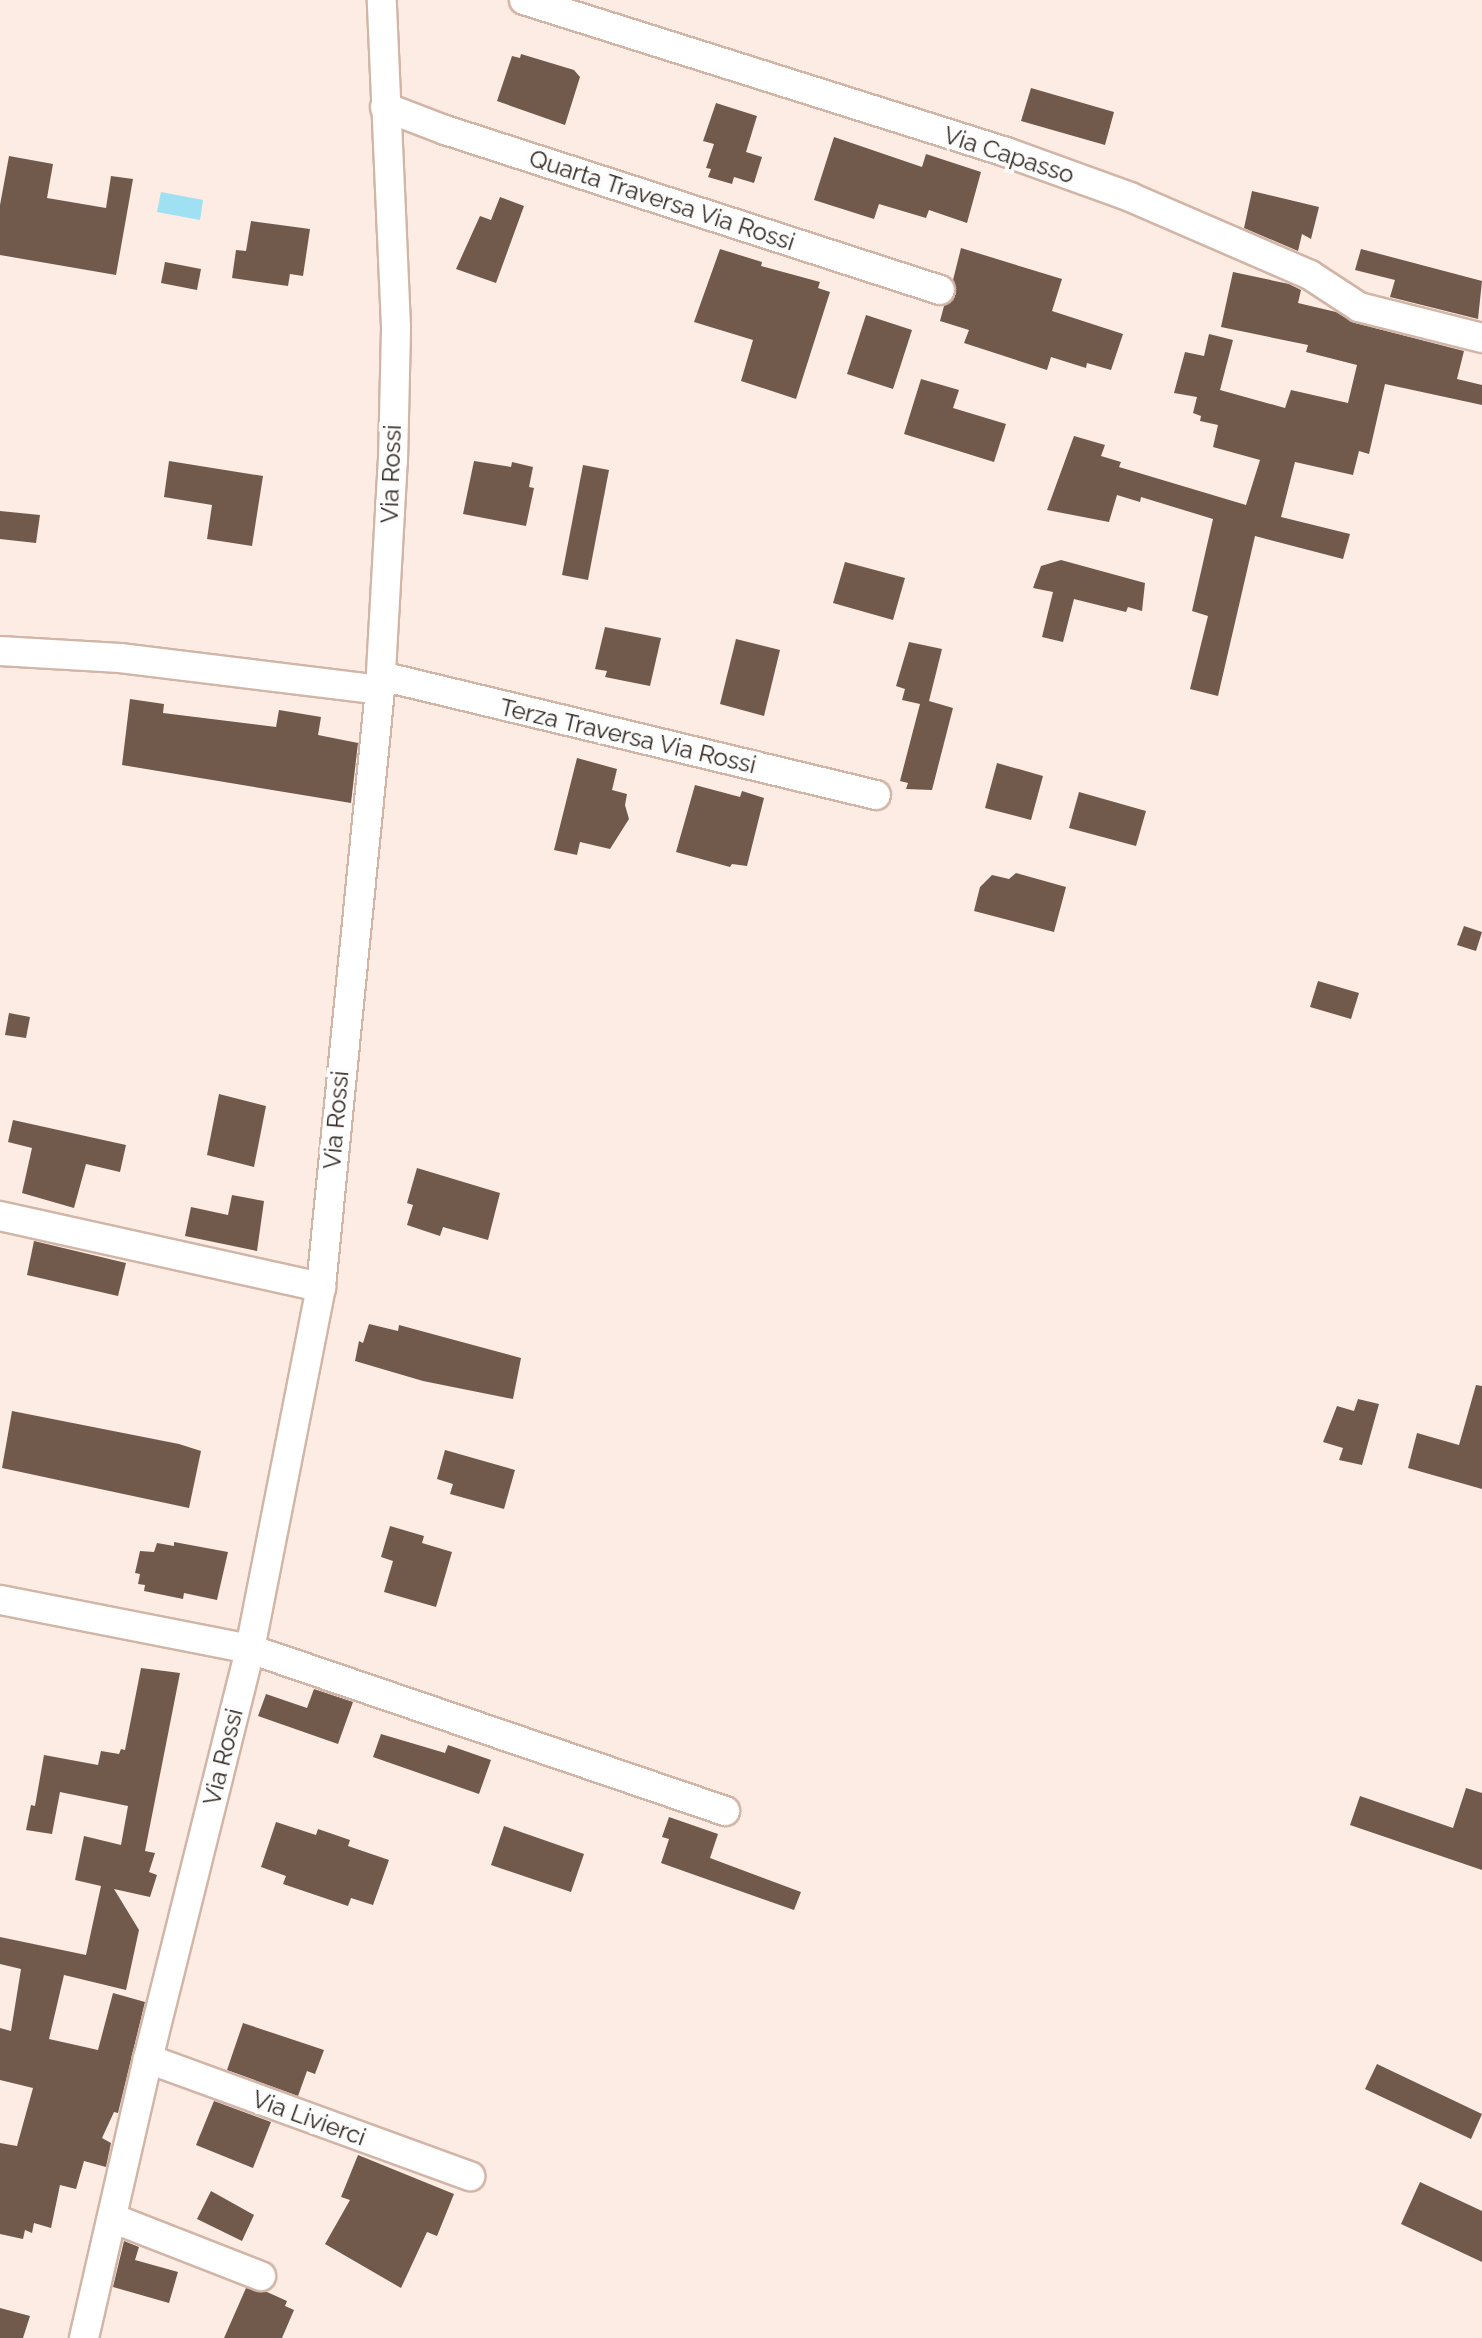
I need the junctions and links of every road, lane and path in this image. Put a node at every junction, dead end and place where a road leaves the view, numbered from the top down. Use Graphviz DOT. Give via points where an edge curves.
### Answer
graph roads {
  1 [pos="382,0"];
  2 [pos="524,0"];
  3 [pos="385,107"];
  4 [pos="940,290"];
  5 [pos="1482,338"];
  6 [pos="0,651"];
  7 [pos="380,683"];
  8 [pos="876,795"];
  9 [pos="0,1216"];
  10 [pos="321,1287"];
  11 [pos="0,1600"];
  12 [pos="250,1649"];
  13 [pos="725,1811"];
  14 [pos="148,2059"];
  15 [pos="470,2176"];
  16 [pos="112,2218"];
  17 [pos="261,2276"];
  18 [pos="84,2338"];
  1 -- 3 [label="street, Via Rossi"];
  2 -- 5 [label="street, Via Capasso" via="1006,152 1130,197 1310,275 1359,307"];
  3 -- 4 [label="street, Quarta Traversa Via Rossi"];
  3 -- 7 [label="street, Via Rossi" via="396,327"];
  6 -- 7 [label="street, Terza Traversa Via Rossi"];
  7 -- 8 [label="street, Terza Traversa Via Rossi"];
  7 -- 10 [label="street, Via Rossi"];
  9 -- 10 [label="street"];
  10 -- 12 [label="street, Via Rossi"];
  11 -- 12 [label="street"];
  12 -- 13 [label="street"];
  12 -- 14 [label="street, Via Rossi"];
  14 -- 15 [label="street, Via Livierci"];
  14 -- 16 [label="street, Via Rossi"];
  16 -- 17 [label="street"];
  16 -- 18 [label="street, Via Rossi"];
}
